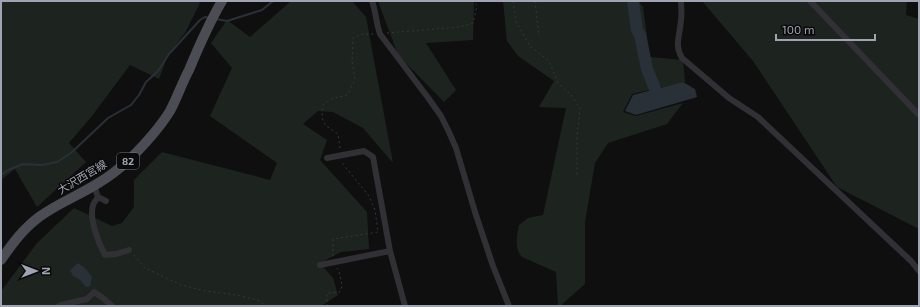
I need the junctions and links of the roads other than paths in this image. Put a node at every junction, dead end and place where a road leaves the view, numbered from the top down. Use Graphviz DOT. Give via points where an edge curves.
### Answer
graph roads {
  1 [pos="222,1"];
  2 [pos="372,1"];
  3 [pos="680,1"];
  4 [pos="810,1"];
  5 [pos="919,115"];
  6 [pos="327,158"];
  7 [pos="94,186"];
  8 [pos="98,196"];
  9 [pos="106,201"];
  10 [pos="129,250"];
  11 [pos="390,251"];
  12 [pos="1,260"];
  13 [pos="320,265"];
  14 [pos="919,271"];
  15 [pos="81,304"];
  16 [pos="59,306"];
  17 [pos="112,306"];
  18 [pos="404,306"];
  19 [pos="509,306"];
  1 -- 7 [label="main road, 大沢西宮線 / 82" via="163,122 128,160"];
  2 -- 19 [label="street" via="380,34 441,116 449,132"];
  3 -- 14 [label="street" via="678,41 682,58 729,98 758,118"];
  4 -- 5 [label="street"];
  6 -- 11 [label="street" via="364,151 372,157"];
  7 -- 8 [label="street"];
  7 -- 12 [label="main road, 大沢西宮線 / 82" via="40,216 22,232"];
  8 -- 9 [label="street"];
  8 -- 10 [label="street" via="93,204 92,218 105,255"];
  11 -- 13 [label="street"];
  11 -- 18 [label="street"];
  15 -- 16 [label="street"];
  15 -- 17 [label="street" via="94,292"];
}
